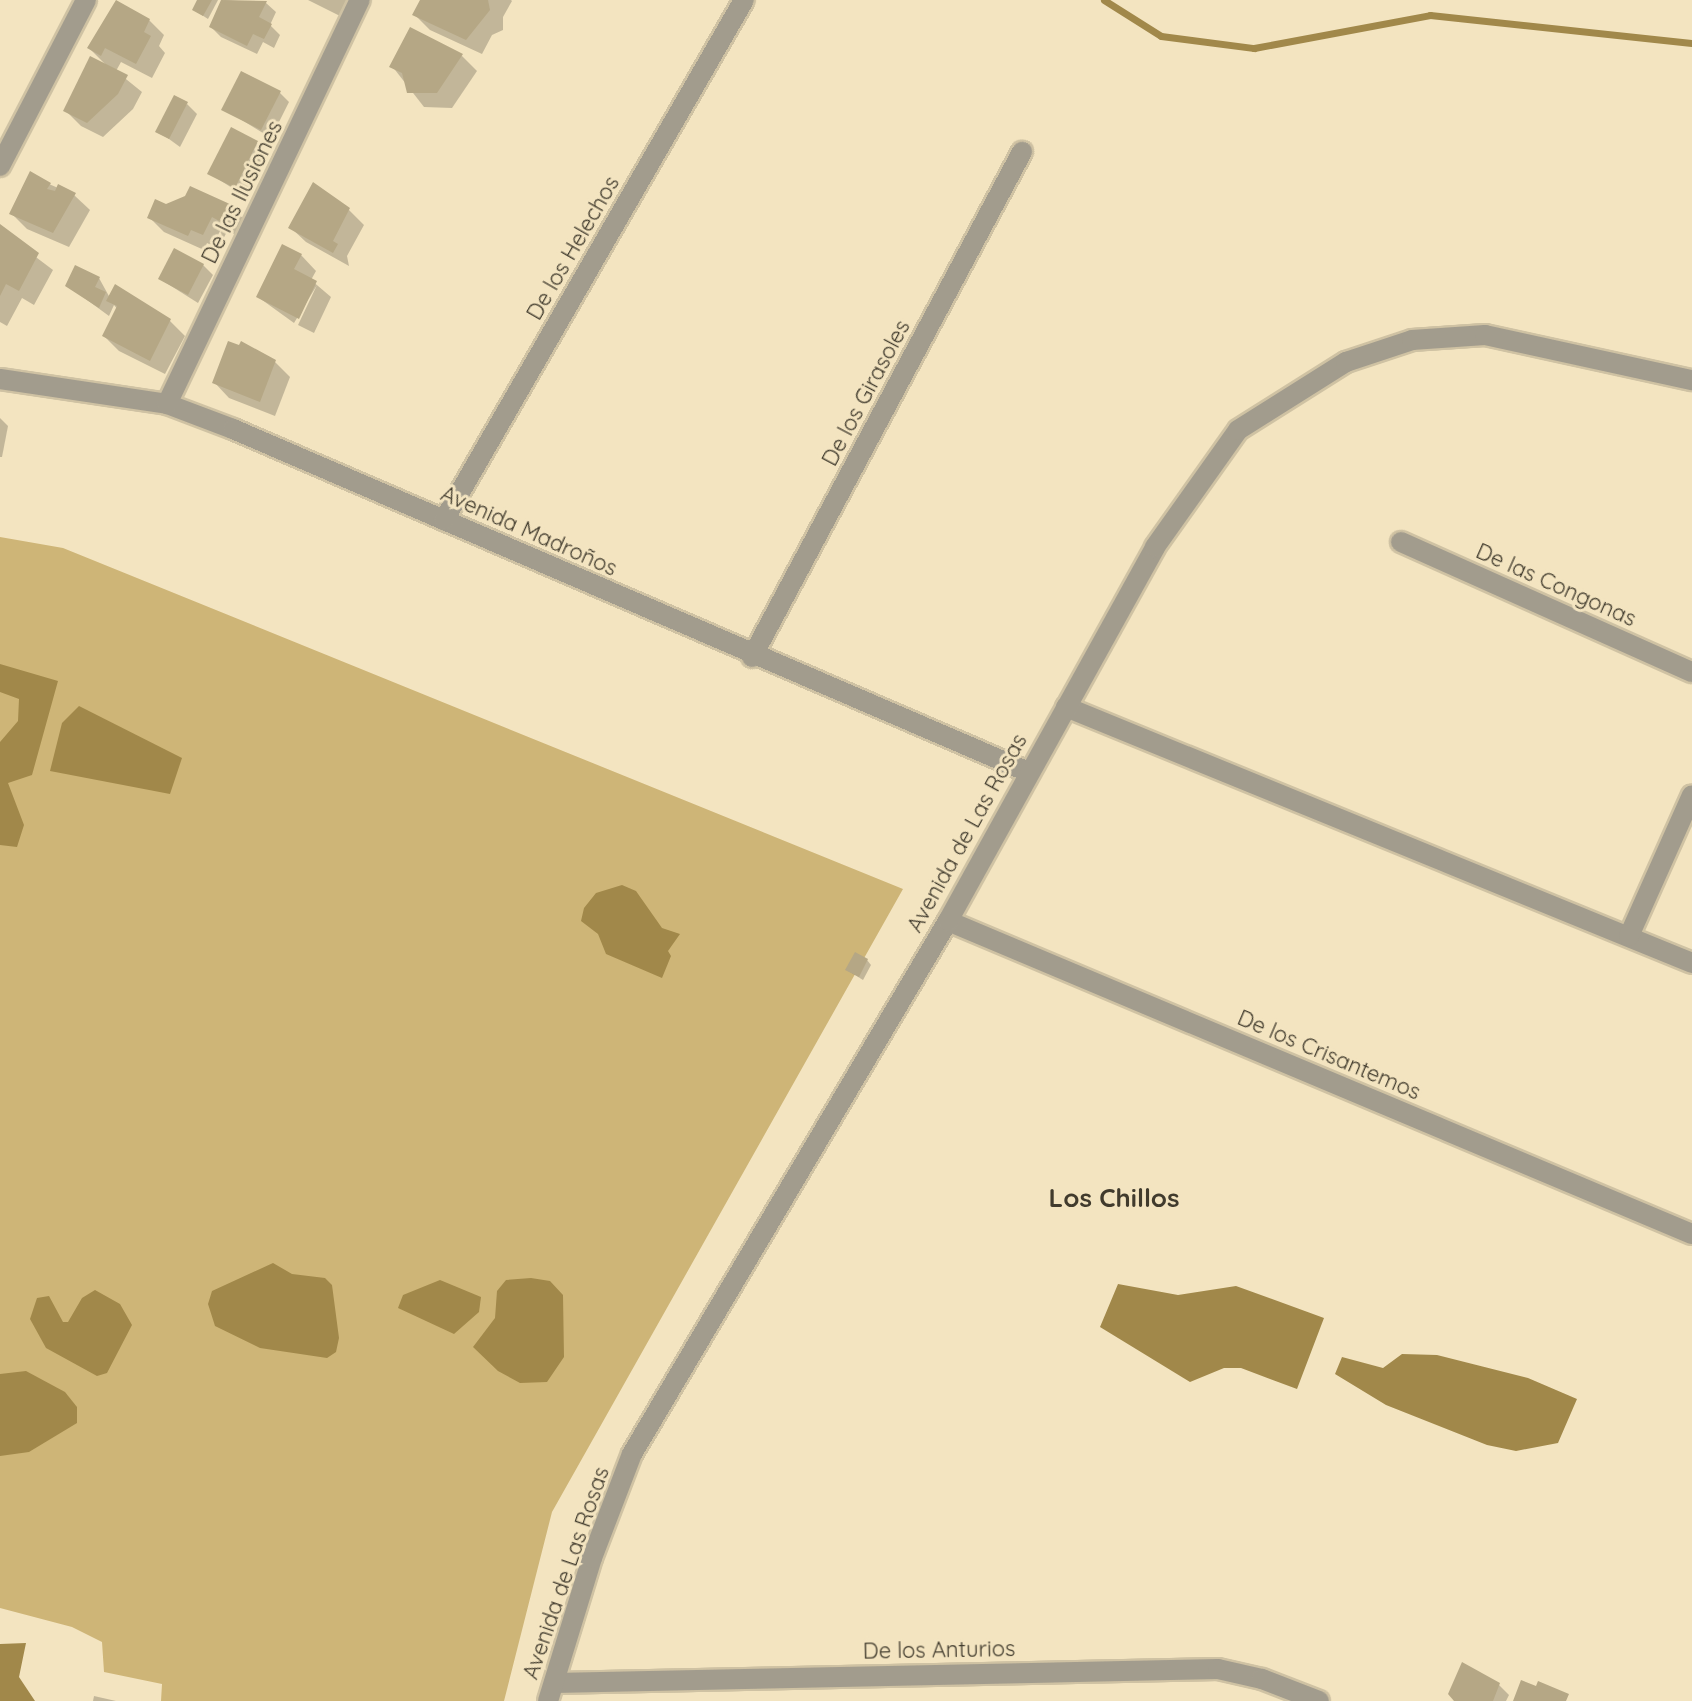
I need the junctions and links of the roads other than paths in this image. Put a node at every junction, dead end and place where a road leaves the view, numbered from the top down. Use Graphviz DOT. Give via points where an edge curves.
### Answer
graph roads {
  1 [pos="86,0"];
  2 [pos="360,0"];
  3 [pos="744,0"];
  4 [pos="1022,152"];
  5 [pos="0,166"];
  6 [pos="0,379"];
  7 [pos="1692,380"];
  8 [pos="167,404"];
  9 [pos="444,520"];
  10 [pos="1401,542"];
  11 [pos="752,657"];
  12 [pos="1692,672"];
  13 [pos="1066,707"];
  14 [pos="1026,771"];
  15 [pos="1692,795"];
  16 [pos="948,921"];
  17 [pos="1629,936"];
  18 [pos="1692,963"];
  19 [pos="1692,1234"];
  20 [pos="551,1692"];
  21 [pos="1319,1701"];
  1 -- 5 [label="street"];
  2 -- 8 [label="street, De las Ilusiones"];
  3 -- 9 [label="street, De los Helechos"];
  4 -- 11 [label="street, De los Girasoles"];
  6 -- 8 [label="street, Avenida Madroños"];
  7 -- 13 [label="street, Avenida de Las Rosas" via="1485,335 1412,340 1346,362 1238,430 1155,547"];
  8 -- 9 [label="street, Avenida Madroños"];
  9 -- 11 [label="street, Avenida Madroños"];
  10 -- 12 [label="street, De las Congonas"];
  11 -- 14 [label="street, Avenida Madroños"];
  13 -- 14 [label="street, Avenida de Las Rosas"];
  13 -- 17 [label="street"];
  14 -- 16 [label="street, Avenida de Las Rosas"];
  15 -- 17 [label="street"];
  16 -- 19 [label="street, De los Crisantemos"];
  16 -- 20 [label="street, Avenida de Las Rosas" via="632,1454 592,1558"];
  17 -- 18 [label="street"];
  20 -- 21 [label="street, De los Anturios" via="1204,1669 1262,1679"];
}
